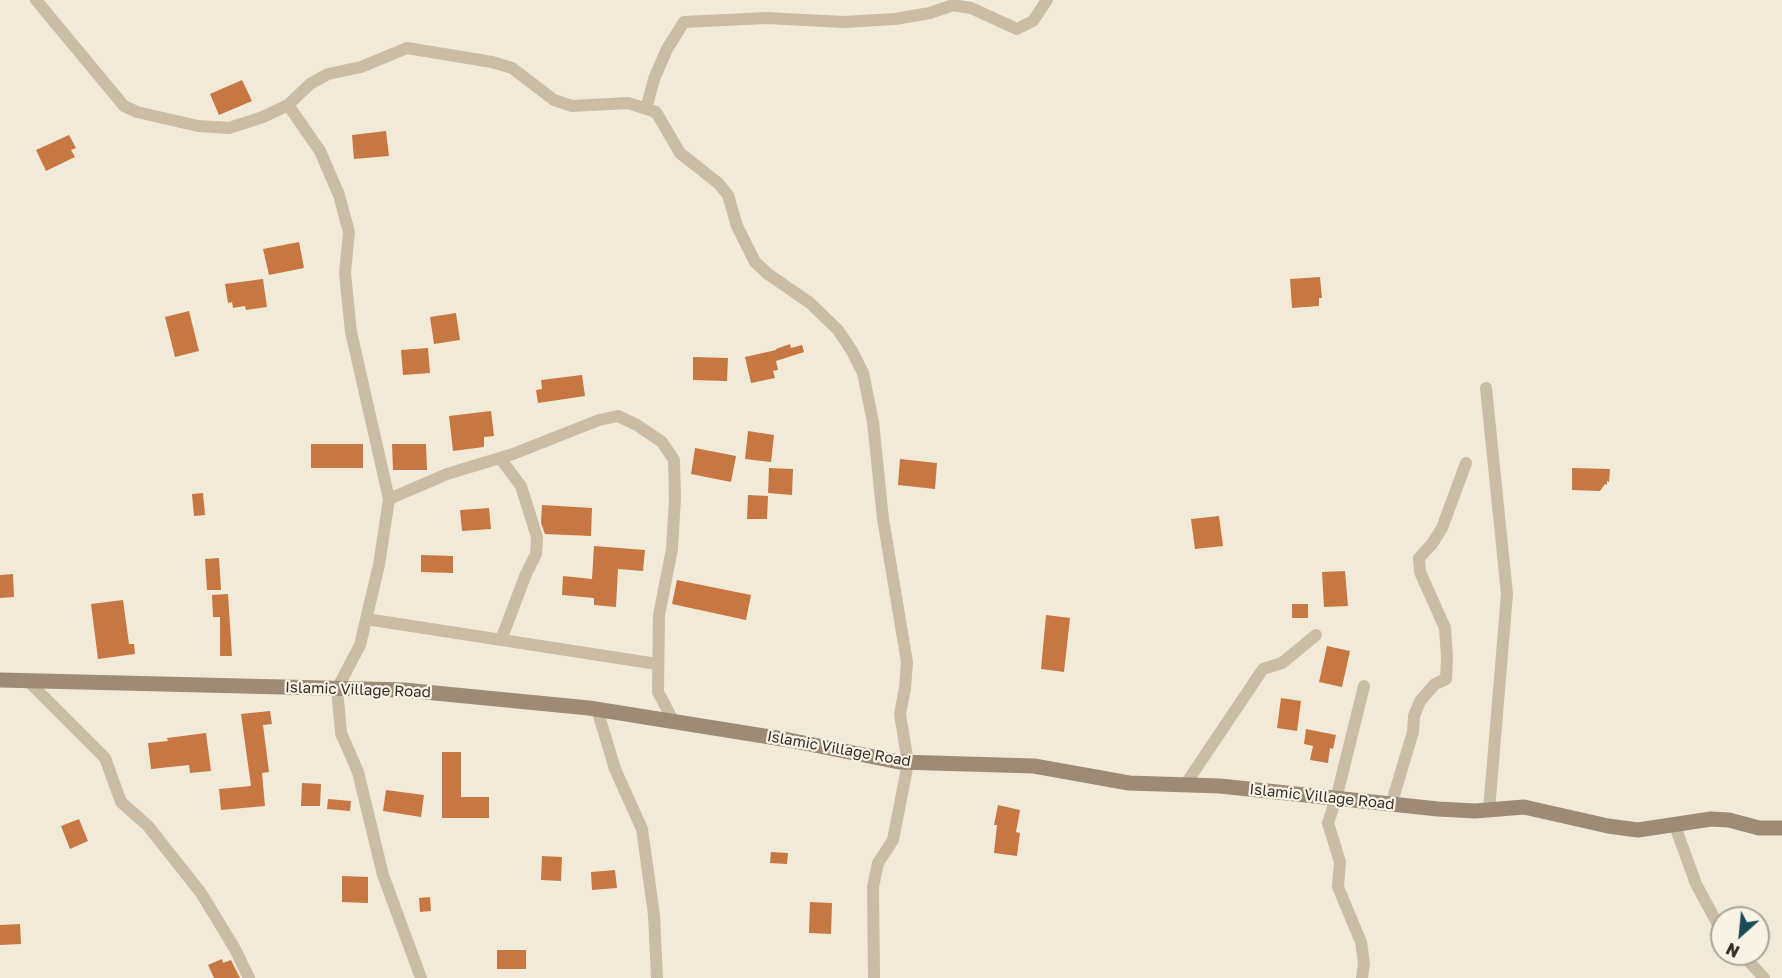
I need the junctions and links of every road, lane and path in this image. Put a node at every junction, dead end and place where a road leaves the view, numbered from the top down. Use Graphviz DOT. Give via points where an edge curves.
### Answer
graph roads {
  1 [pos="36,0"];
  2 [pos="1047,0"];
  3 [pos="288,105"];
  4 [pos="646,109"];
  5 [pos="1486,388"];
  6 [pos="500,458"];
  7 [pos="1466,463"];
  8 [pos="390,499"];
  9 [pos="366,618"];
  10 [pos="1316,635"];
  11 [pos="501,640"];
  12 [pos="657,664"];
  13 [pos="0,680"];
  14 [pos="27,680"];
  15 [pos="1364,686"];
  16 [pos="338,688"];
  17 [pos="597,709"];
  18 [pos="674,722"];
  19 [pos="908,763"];
  20 [pos="1185,785"];
  21 [pos="1336,799"];
  22 [pos="1391,805"];
  23 [pos="1489,810"];
  24 [pos="1675,826"];
  25 [pos="1782,828"];
  26 [pos="1710,910"];
  27 [pos="1753,966"];
  28 [pos="249,978"];
  29 [pos="421,978"];
  30 [pos="657,978"];
  31 [pos="874,978"];
  32 [pos="1362,978"];
  33 [pos="1764,978"];
  1 -- 3 [label="street" via="124,106 137,112 198,126 228,128"];
  2 -- 4 [label="street" via="1033,21 1017,28 971,8 953,5 930,13 843,22 767,18 684,22 667,49"];
  3 -- 4 [label="street" via="310,84 328,74 361,67 407,48 512,68 554,100 572,106 628,103"];
  3 -- 8 [label="street" via="320,151 350,232 345,273 351,333"];
  4 -- 19 [label="street" via="656,112 680,153 728,195 737,226 755,262 810,303 838,330 863,373 907,662 900,714"];
  5 -- 23 [label="street" via="1507,594"];
  6 -- 8 [label="street" via="447,474"];
  6 -- 11 [label="street" via="521,486 537,537 536,554"];
  6 -- 12 [label="street" via="618,416 662,442 674,460 675,498 672,549 659,615"];
  7 -- 22 [label="street" via="1442,528 1419,558 1420,572 1445,628 1446,679 1435,684 1420,700"];
  8 -- 9 [label="street"];
  9 -- 11 [label="street"];
  9 -- 16 [label="street" via="360,645"];
  10 -- 20 [label="street" via="1282,663 1263,669"];
  11 -- 12 [label="street"];
  12 -- 18 [label="street" via="658,692"];
  13 -- 14 [label="street, Islamic Village Road"];
  14 -- 16 [label="street, Islamic Village Road"];
  14 -- 28 [label="street" via="105,758 121,802 148,826 201,893"];
  15 -- 21 [label="street"];
  16 -- 17 [label="street, Islamic Village Road" via="404,690"];
  16 -- 29 [label="street" via="340,734 358,772 383,875"];
  17 -- 18 [label="street, Islamic Village Road"];
  17 -- 30 [label="street" via="615,769 642,829 654,915"];
  18 -- 19 [label="street, Islamic Village Road"];
  19 -- 20 [label="street, Islamic Village Road" via="1034,766 1129,783"];
  19 -- 31 [label="street" via="893,840 878,863 873,887"];
  20 -- 21 [label="street, Islamic Village Road"];
  21 -- 22 [label="street, Islamic Village Road"];
  21 -- 32 [label="street" via="1328,823 1340,862 1338,887 1361,942"];
  22 -- 23 [label="street, Islamic Village Road"];
  23 -- 24 [label="street, Islamic Village Road" via="1524,807 1638,830"];
  24 -- 25 [label="street, Islamic Village Road" via="1711,819"];
  24 -- 26 [label="street"];
  27 -- 33 [label="street"];
}
